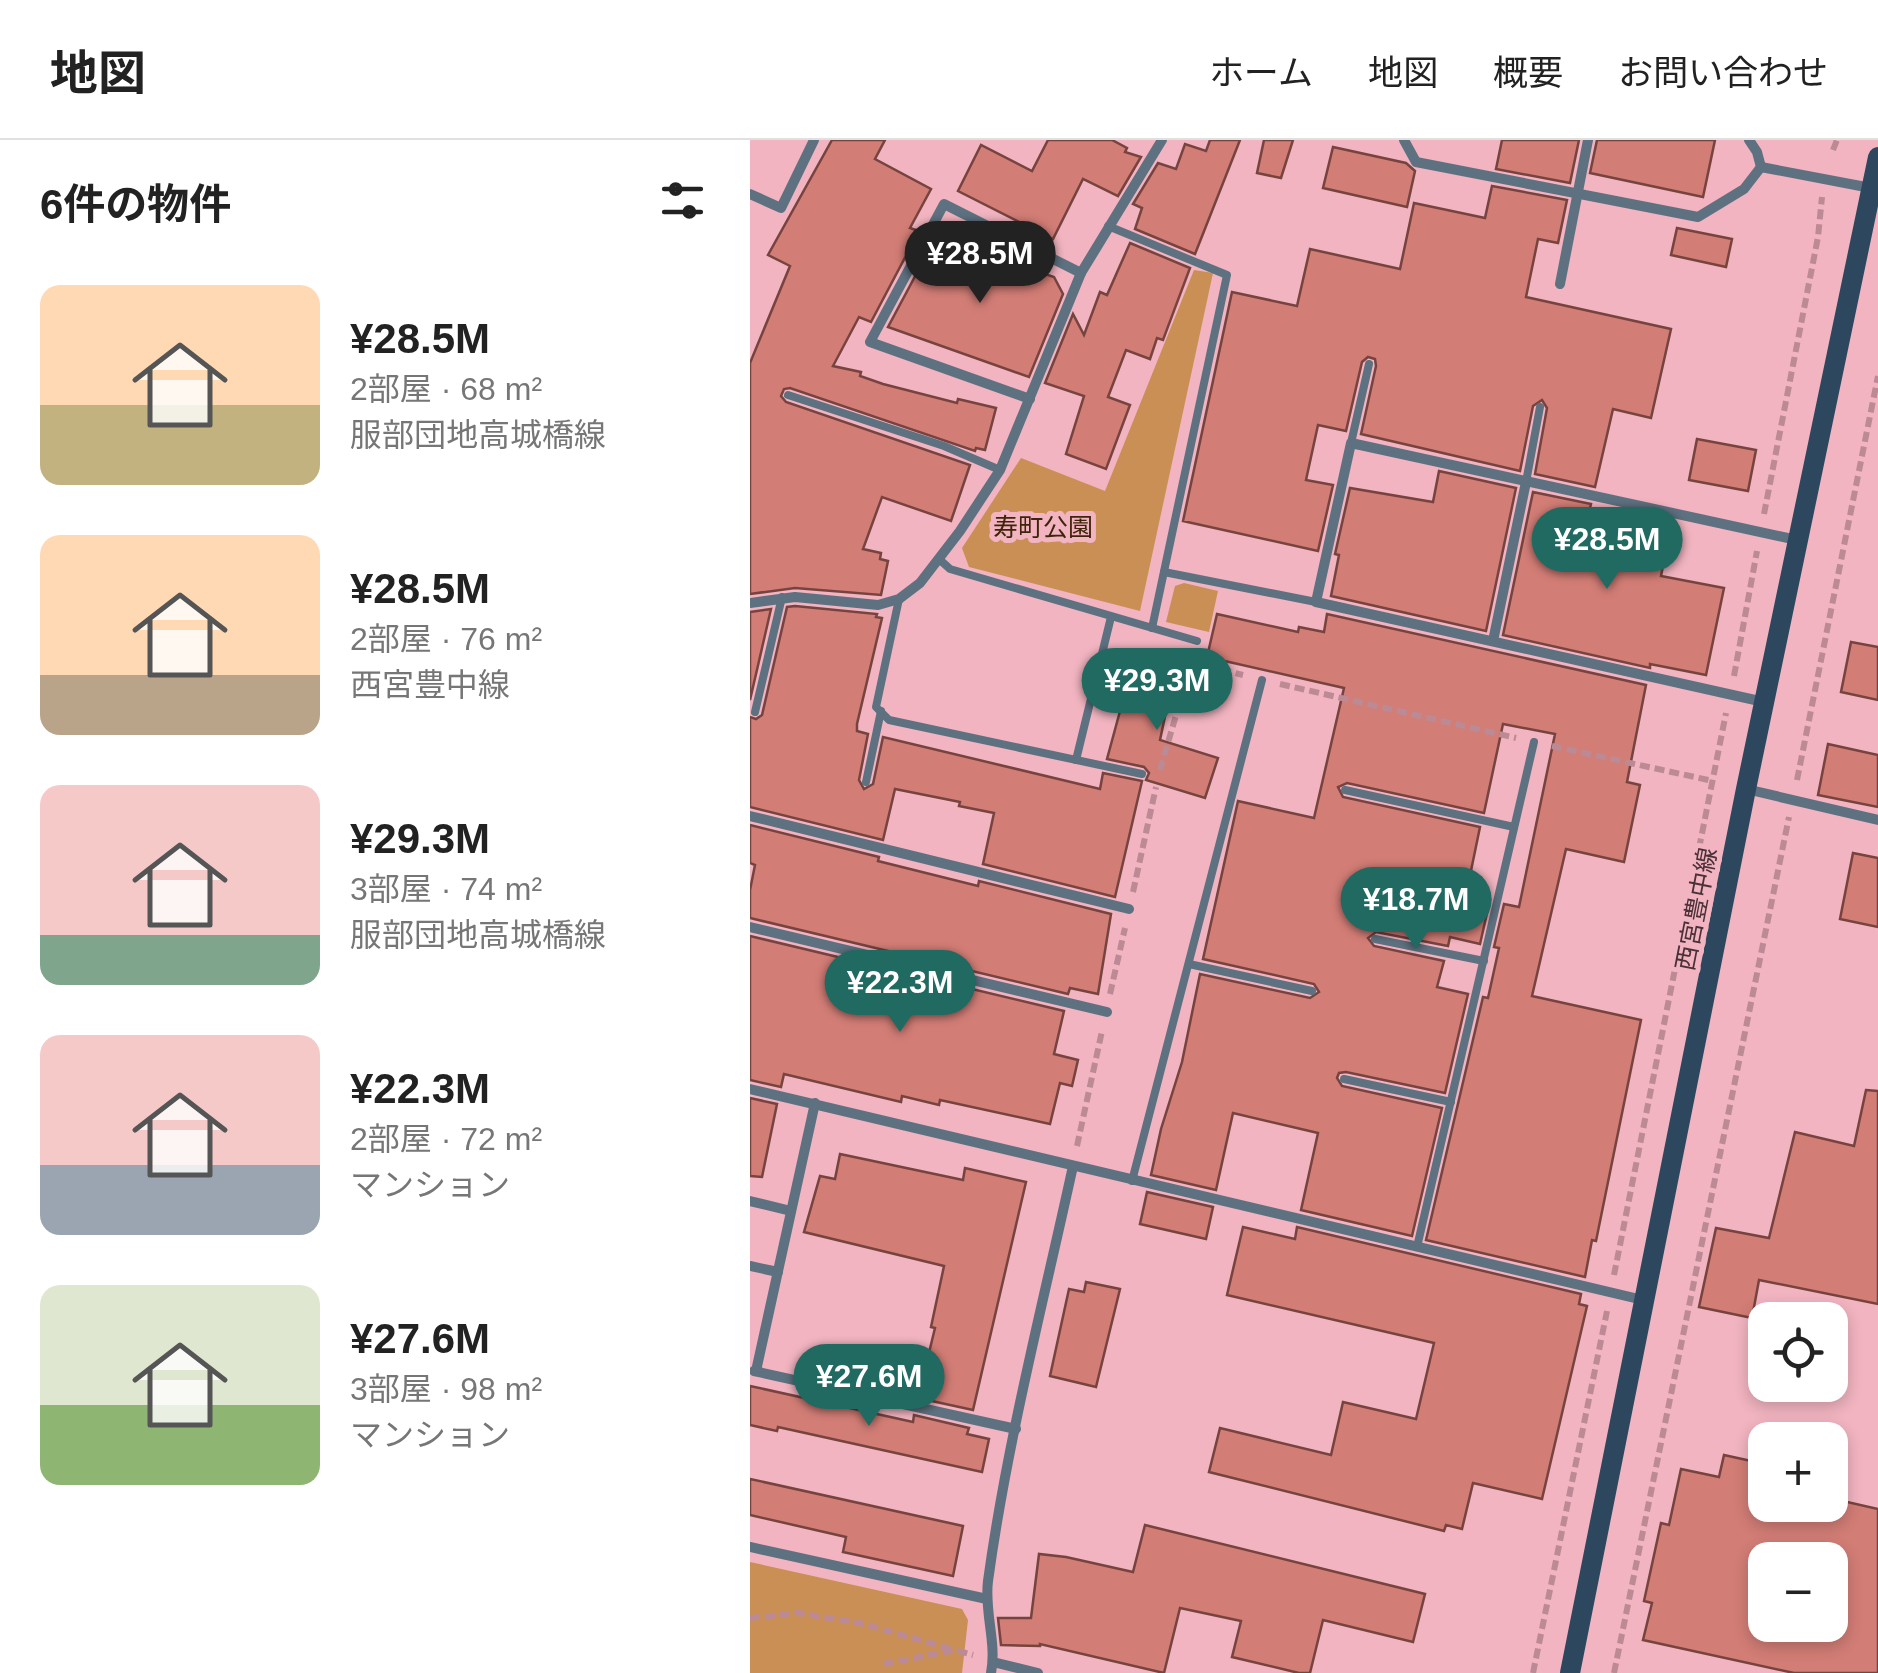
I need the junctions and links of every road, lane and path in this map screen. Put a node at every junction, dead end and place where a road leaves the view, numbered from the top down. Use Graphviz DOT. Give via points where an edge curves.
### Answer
graph roads {
  1 [pos="814,140"];
  2 [pos="1162,140"];
  3 [pos="1404,140"];
  4 [pos="1588,140"];
  5 [pos="1748,140"];
  6 [pos="1836,140"];
  7 [pos="1832,150"];
  8 [pos="1878,157"];
  9 [pos="1760,167"];
  10 [pos="1871,188"];
  11 [pos="1577,193"];
  12 [pos="750,194"];
  13 [pos="1822,196"];
  14 [pos="1108,226"];
  15 [pos="1081,273"];
  16 [pos="1560,284"];
  17 [pos="1369,364"];
  18 [pos="1878,376"];
  19 [pos="788,394"];
  20 [pos="1030,399"];
  21 [pos="1540,407"];
  22 [pos="1351,444"];
  23 [pos="1000,470"];
  24 [pos="1526,482"];
  25 [pos="1760,532"];
  26 [pos="1798,540"];
  27 [pos="939,559"];
  28 [pos="1164,572"];
  29 [pos="782,598"];
  30 [pos="899,599"];
  31 [pos="1316,602"];
  32 [pos="750,603"];
  33 [pos="1112,617"];
  34 [pos="1152,628"];
  35 [pos="1197,641"];
  36 [pos="1493,641"];
  37 [pos="1192,662"];
  38 [pos="1262,680"];
  39 [pos="1730,694"];
  40 [pos="1764,702"];
  41 [pos="880,711"];
  42 [pos="755,712"];
  43 [pos="1534,742"];
  44 [pos="1076,760"];
  45 [pos="1142,774"];
  46 [pos="1712,781"];
  47 [pos="866,782"];
  48 [pos="1746,789"];
  49 [pos="1345,790"];
  50 [pos="1792,800"];
  51 [pos="750,816"];
  52 [pos="1878,820"];
  53 [pos="1514,827"];
  54 [pos="1129,909"];
  55 [pos="750,928"];
  56 [pos="1374,938"];
  57 [pos="1484,961"];
  58 [pos="1188,964"];
  59 [pos="1312,991"];
  60 [pos="1106,1012"];
  61 [pos="1344,1079"];
  62 [pos="750,1089"];
  63 [pos="1451,1102"];
  64 [pos="815,1103"];
  65 [pos="1072,1166"];
  66 [pos="1132,1180"];
  67 [pos="750,1201"];
  68 [pos="791,1211"];
  69 [pos="1417,1247"];
  70 [pos="750,1266"];
  71 [pos="778,1272"];
  72 [pos="1610,1292"];
  73 [pos="1643,1300"];
  74 [pos="753,1371"];
  75 [pos="1016,1429"];
  76 [pos="750,1547"];
  77 [pos="987,1600"];
  78 [pos="750,1618"];
  79 [pos="955,1650"];
  80 [pos="884,1664"];
  81 [pos="992,1668"];
  82 [pos="1038,1673"];
  83 [pos="1533,1673"];
  84 [pos="1570,1673"];
  85 [pos="1614,1673"];
  1 -- 12 [label="street" via="780,208"];
  2 -- 14 [label="street"];
  3 -- 11 [label="street" via="1416,162"];
  4 -- 11 [label="street"];
  5 -- 9 [label="street"];
  6 -- 7 [label="path"];
  8 -- 10 [label="main road, 西宮豊中線"];
  9 -- 10 [label="street"];
  9 -- 11 [label="street" via="1744,189 1698,217"];
  10 -- 26 [label="main road, 西宮豊中線"];
  11 -- 16 [label="street"];
  13 -- 25 [label="path"];
  14 -- 15 [label="street"];
  14 -- 28 [label="lane" via="1227,275"];
  15 -- 20 [label="street"];
  15 -- 20 [label="street" via="944,204 870,342"];
  17 -- 22 [label="lane"];
  18 -- 50 [label="path"];
  19 -- 23 [label="lane"];
  20 -- 23 [label="street"];
  21 -- 24 [label="lane"];
  22 -- 24 [label="street"];
  22 -- 31 [label="street"];
  23 -- 27 [label="street"];
  24 -- 25 [label="street"];
  24 -- 36 [label="street"];
  25 -- 26 [label="street"];
  25 -- 39 [label="path"];
  26 -- 40 [label="main road, 西宮豊中線"];
  27 -- 30 [label="street"];
  27 -- 33 [label="lane" via="950,569"];
  28 -- 31 [label="lane"];
  28 -- 34 [label="lane"];
  29 -- 30 [label="street" via="870,606"];
  29 -- 32 [label="street"];
  29 -- 42 [label="lane"];
  30 -- 41 [label="lane"];
  31 -- 36 [label="street"];
  33 -- 34 [label="lane"];
  33 -- 44 [label="lane"];
  34 -- 35 [label="lane"];
  35 -- 37 [label="path"];
  36 -- 39 [label="street"];
  37 -- 38 [label="path"];
  37 -- 54 [label="path"];
  38 -- 43 [label="path"];
  38 -- 58 [label="lane"];
  39 -- 40 [label="street"];
  39 -- 46 [label="path"];
  40 -- 48 [label="main road, 西宮豊中線"];
  41 -- 44 [label="lane" via="889,720"];
  41 -- 47 [label="lane"];
  43 -- 46 [label="path"];
  43 -- 53 [label="lane"];
  44 -- 45 [label="lane"];
  46 -- 72 [label="path"];
  48 -- 50 [label="street"];
  48 -- 73 [label="main road, 西宮豊中線"];
  49 -- 53 [label="lane"];
  50 -- 52 [label="street"];
  50 -- 85 [label="path"];
  51 -- 54 [label="street"];
  53 -- 57 [label="lane"];
  54 -- 60 [label="path"];
  55 -- 60 [label="street"];
  56 -- 57 [label="lane"];
  57 -- 63 [label="lane"];
  58 -- 59 [label="lane"];
  58 -- 66 [label="lane"];
  60 -- 65 [label="path"];
  61 -- 63 [label="lane"];
  62 -- 64 [label="street"];
  63 -- 69 [label="lane"];
  64 -- 65 [label="street"];
  64 -- 68 [label="street"];
  65 -- 66 [label="street"];
  65 -- 75 [label="street"];
  66 -- 69 [label="street"];
  67 -- 68 [label="street"];
  68 -- 71 [label="street"];
  69 -- 72 [label="street"];
  70 -- 71 [label="street"];
  71 -- 74 [label="street"];
  72 -- 73 [label="street"];
  72 -- 83 [label="path"];
  73 -- 84 [label="main road, 西宮豊中線"];
  74 -- 75 [label="street"];
  75 -- 77 [label="street"];
  76 -- 77 [label="street"];
  77 -- 81 [label="street"];
  78 -- 79 [label="path" via="798,1613 860,1622"];
  79 -- 80 [label="path"];
  79 -- 81 [label="path"];
  81 -- 82 [label="street"];
}
